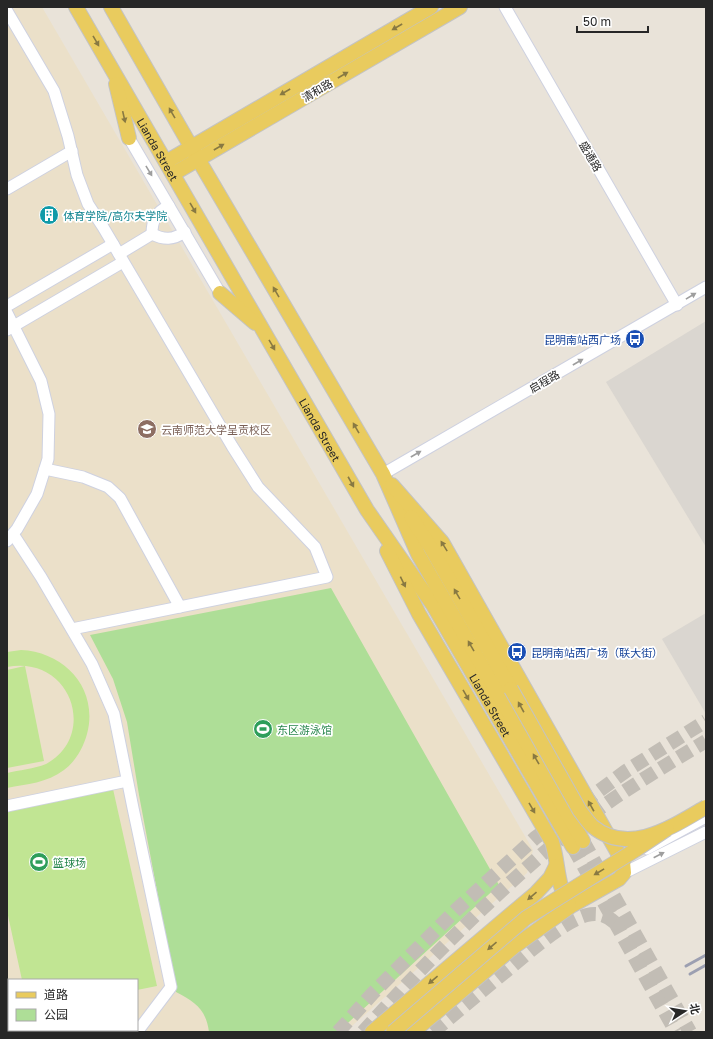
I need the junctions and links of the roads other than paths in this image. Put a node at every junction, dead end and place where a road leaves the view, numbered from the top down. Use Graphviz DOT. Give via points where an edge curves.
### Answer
graph roads {
  1 [pos="76,7"];
  2 [pos="111,7"];
  3 [pos="431,7"];
  4 [pos="460,7"];
  5 [pos="505,7"];
  6 [pos="7,11"];
  7 [pos="113,70"];
  8 [pos="129,138"];
  9 [pos="72,151"];
  10 [pos="194,153"];
  11 [pos="166,162"];
  12 [pos="173,174"];
  13 [pos="7,189"];
  14 [pos="169,206"];
  15 [pos="185,232"];
  16 [pos="152,234"];
  17 [pos="113,244"];
  18 [pos="121,258"];
  19 [pos="706,288"];
  20 [pos="220,293"];
  21 [pos="677,305"];
  22 [pos="7,306"];
  23 [pos="7,313"];
  24 [pos="11,328"];
  25 [pos="263,330"];
  26 [pos="45,469"];
  27 [pos="383,474"];
  28 [pos="367,510"];
  29 [pos="10,538"];
  30 [pos="180,607"];
  31 [pos="72,629"];
  32 [pos="127,781"];
  33 [pos="7,806"];
  34 [pos="706,807"];
  35 [pos="706,817"];
  36 [pos="667,829"];
  37 [pos="706,832"];
  38 [pos="617,851"];
  39 [pos="556,866"];
  40 [pos="624,873"];
  41 [pos="571,906"];
  42 [pos="138,1031"];
  43 [pos="372,1032"];
  44 [pos="393,1032"];
  45 [pos="413,1032"];
  1 -- 7 [label="main road, Lianda Street, one-way"];
  10 -- 2 [label="main road, Lianda Street, one-way"];
  3 -- 10 [label="main road, 清和路, one-way"];
  10 -- 4 [label="main road, 清和路, one-way"];
  5 -- 21 [label="street, 盛通路"];
  6 -- 9 [label="street" via="54,91"];
  7 -- 8 [label="main road, one-way"];
  7 -- 11 [label="main road, Lianda Street"];
  8 -- 14 [label="street, one-way"];
  9 -- 13 [label="street"];
  9 -- 17 [label="street" via="77,175 88,204"];
  10 -- 11 [label="main road, 清和路"];
  10 -- 12 [label="main road, 清和路"];
  27 -- 10 [label="main road, Lianda Street, one-way"];
  11 -- 12 [label="main road, Lianda Street"];
  12 -- 25 [label="main road, Lianda Street, one-way"];
  14 -- 15 [label="street"];
  14 -- 16 [label="street" via="155,216"];
  15 -- 16 [label="street" via="169,239"];
  15 -- 20 [label="street"];
  16 -- 18 [label="street"];
  17 -- 18 [label="street"];
  17 -- 22 [label="street"];
  18 -- 24 [label="street"];
  18 -- 30 [label="street" via="258,487 316,547 327,577"];
  21 -- 19 [label="street, 启程路, one-way"];
  20 -- 25 [label="main road"];
  27 -- 21 [label="street, 启程路, one-way"];
  23 -- 24 [label="street"];
  24 -- 26 [label="street" via="41,381 49,414 48,459"];
  25 -- 28 [label="main road, Lianda Street, one-way"];
  26 -- 29 [label="street" via="37,494"];
  26 -- 30 [label="street" via="83,477 108,487 120,498"];
  28 -- 27 [label="main road, Lianda Street, one-way" via="434,605 578,844 418,554"];
  36 -- 27 [label="main road, one-way, bridge" via="650,837 627,838 610,836 592,826 580,811 431,548"];
  38 -- 27 [label="main road, one-way" via="442,542"];
  28 -- 39 [label="main road, one-way" via="419,614 552,842"];
  29 -- 31 [label="street" via="41,577"];
  30 -- 31 [label="street"];
  31 -- 32 [label="street" via="92,664 114,714"];
  32 -- 33 [label="street"];
  32 -- 42 [label="street" via="171,987"];
  34 -- 36 [label="main road, bridge"];
  35 -- 38 [label="street" via="646,850 634,854"];
  36 -- 44 [label="main road, one-way, bridge" via="526,918"];
  40 -- 37 [label="street, one-way"];
  38 -- 40 [label="main road" via="623,862"];
  39 -- 41 [label="main road" via="560,887"];
  39 -- 43 [label="main road, one-way" via="550,878 536,892"];
  40 -- 41 [label="main road" via="619,879"];
  41 -- 45 [label="main road" via="515,946"];
}
